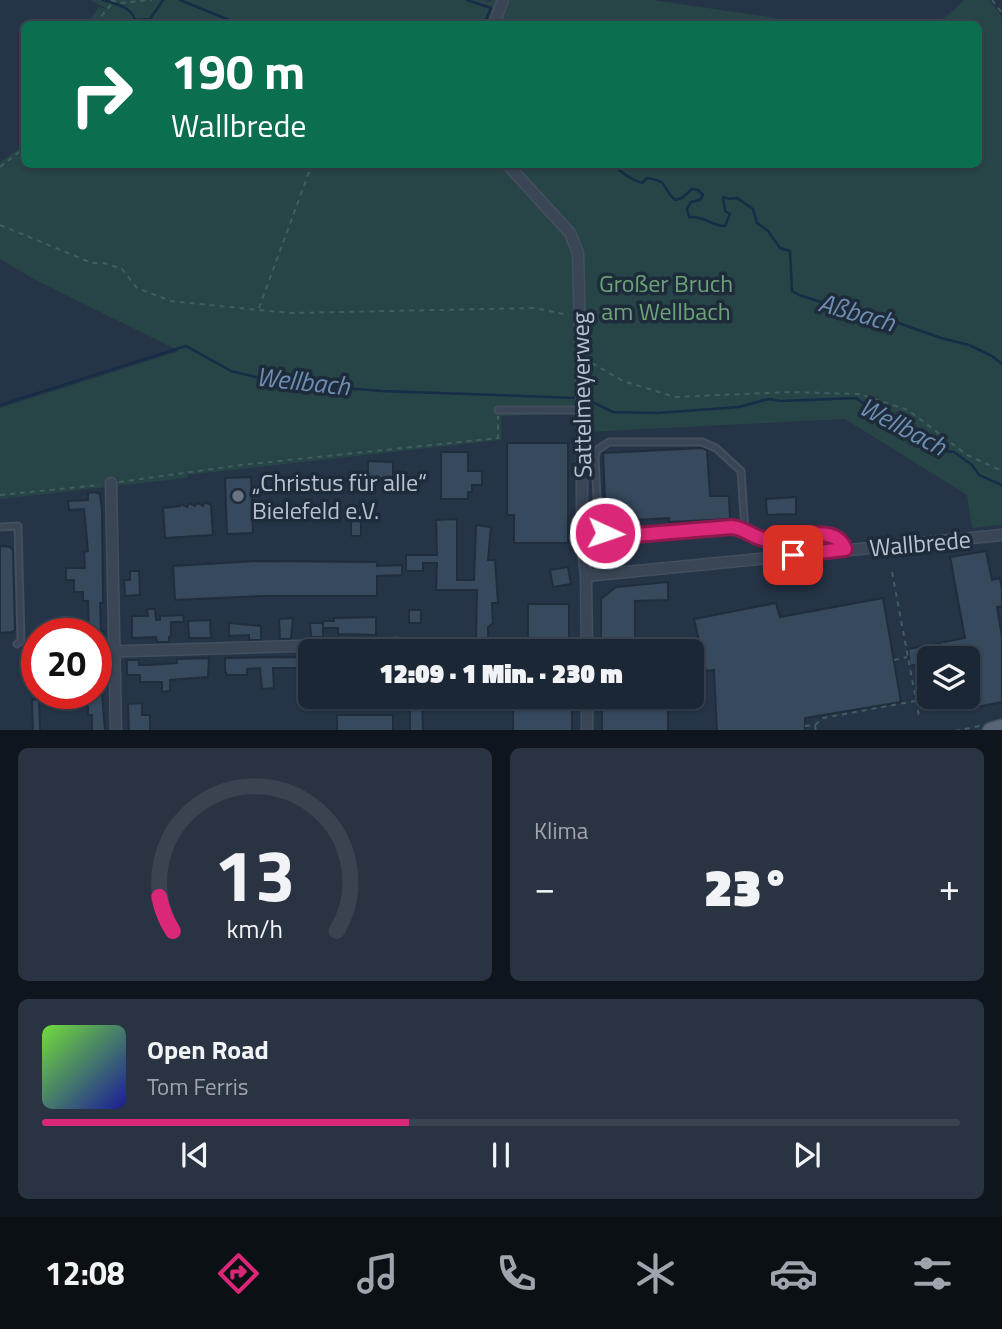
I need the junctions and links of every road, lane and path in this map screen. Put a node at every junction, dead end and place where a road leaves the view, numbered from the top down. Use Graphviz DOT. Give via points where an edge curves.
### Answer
graph roads {
  1 [pos="112,0"];
  2 [pos="152,0"];
  3 [pos="503,0"];
  4 [pos="992,0"];
  5 [pos="1002,13"];
  6 [pos="98,21"];
  7 [pos="495,21"];
  8 [pos="21,150"];
  9 [pos="0,167"];
  10 [pos="311,168"];
  11 [pos="511,168"];
  12 [pos="0,225"];
  13 [pos="258,310"];
  14 [pos="579,316"];
  15 [pos="581,359"];
  16 [pos="498,410"];
  17 [pos="582,410"];
  18 [pos="1002,471"];
  19 [pos="111,483"];
  20 [pos="0,495"];
  21 [pos="0,527"];
  22 [pos="744,530"];
  23 [pos="1002,535"];
  24 [pos="845,549"];
  25 [pos="892,572"];
  26 [pos="586,576"];
  27 [pos="587,639"];
  28 [pos="17,644"];
  29 [pos="298,646"];
  30 [pos="114,652"];
  31 [pos="908,657"];
  32 [pos="894,660"];
  33 [pos="916,701"];
  34 [pos="587,709"];
  35 [pos="919,716"];
  36 [pos="815,724"];
  37 [pos="805,726"];
  38 [pos="994,728"];
  39 [pos="116,730"];
  40 [pos="587,730"];
  41 [pos="816,730"];
  42 [pos="955,730"];
  1 -- 2 [label="path"];
  1 -- 6 [label="path"];
  3 -- 7 [label="street"];
  4 -- 5 [label="path"];
  8 -- 9 [label="path"];
  10 -- 13 [label="path"];
  11 -- 14 [label="street, Sattelmeyerweg" via="570,233 578,253"];
  12 -- 13 [label="path" via="92,263 122,269 136,288 171,301"];
  13 -- 14 [label="path" via="534,308"];
  14 -- 15 [label="street, Sattelmeyerweg"];
  15 -- 17 [label="street, Sattelmeyerweg"];
  15 -- 18 [label="path" via="623,381 676,397 859,394 908,410 967,455"];
  16 -- 17 [label="lane"];
  16 -- 19 [label="path" via="498,438"];
  17 -- 26 [label="street, Sattelmeyerweg"];
  19 -- 20 [label="path"];
  19 -- 30 [label="street"];
  21 -- 28 [label="lane" via="18,526 21,640"];
  22 -- 22 [label="lane" via="732,527 612,537 598,519 597,450 609,442 702,442 716,448 741,471"];
  22 -- 24 [label="lane" via="772,540 825,534 836,537"];
  23 -- 24 [label="street, Wallbrede"];
  24 -- 26 [label="street, Wallbrede"];
  25 -- 31 [label="path"];
  26 -- 27 [label="street, Sattelmeyerweg"];
  29 -- 30 [label="street"];
  30 -- 39 [label="street"];
  31 -- 32 [label="path"];
  31 -- 33 [label="path"];
  33 -- 35 [label="path"];
  33 -- 36 [label="path" via="823,718"];
  34 -- 40 [label="street"];
  36 -- 37 [label="path"];
  36 -- 41 [label="path"];
  38 -- 42 [label="path"];
}
